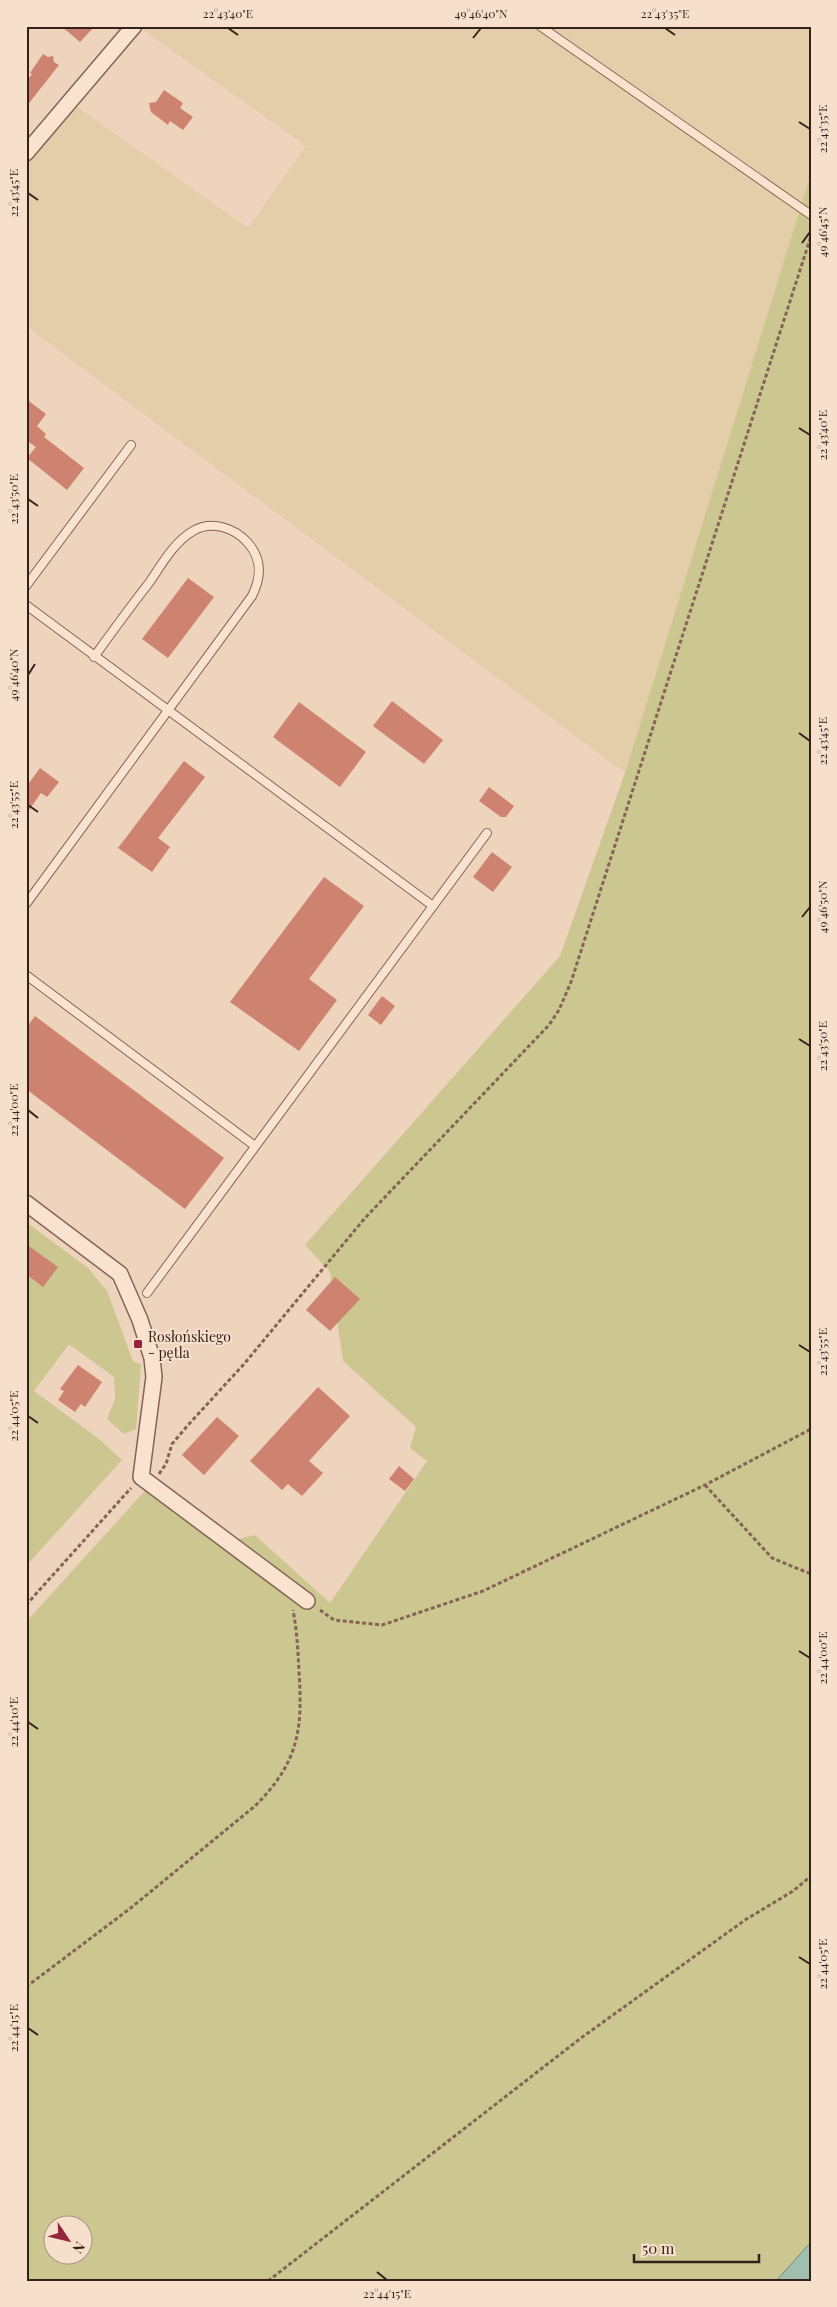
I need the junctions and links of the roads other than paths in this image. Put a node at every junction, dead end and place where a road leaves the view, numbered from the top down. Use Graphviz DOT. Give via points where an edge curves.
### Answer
graph roads {
  1 [pos="134,26"];
  2 [pos="540,26"];
  3 [pos="26,153"];
  4 [pos="811,215"];
  5 [pos="131,444"];
  6 [pos="26,586"];
  7 [pos="26,605"];
  8 [pos="94,657"];
  9 [pos="168,711"];
  10 [pos="488,833"];
  11 [pos="26,904"];
  12 [pos="433,906"];
  13 [pos="26,975"];
  14 [pos="256,1146"];
  15 [pos="26,1203"];
  16 [pos="147,1293"];
  17 [pos="307,1600"];
  1 -- 3 [label="street"];
  2 -- 4 [label="lane"];
  5 -- 6 [label="lane"];
  7 -- 8 [label="lane"];
  8 -- 9 [label="lane"];
  8 -- 9 [label="lane" via="184,537 195,529 208,526 222,526 234,531 253,549 258,560 259,582"];
  9 -- 11 [label="lane"];
  9 -- 12 [label="lane"];
  10 -- 12 [label="lane"];
  12 -- 14 [label="lane"];
  13 -- 14 [label="lane"];
  14 -- 16 [label="lane"];
  15 -- 17 [label="street" via="120,1274 140,1320 152,1358 154,1377 146,1480"];
}
